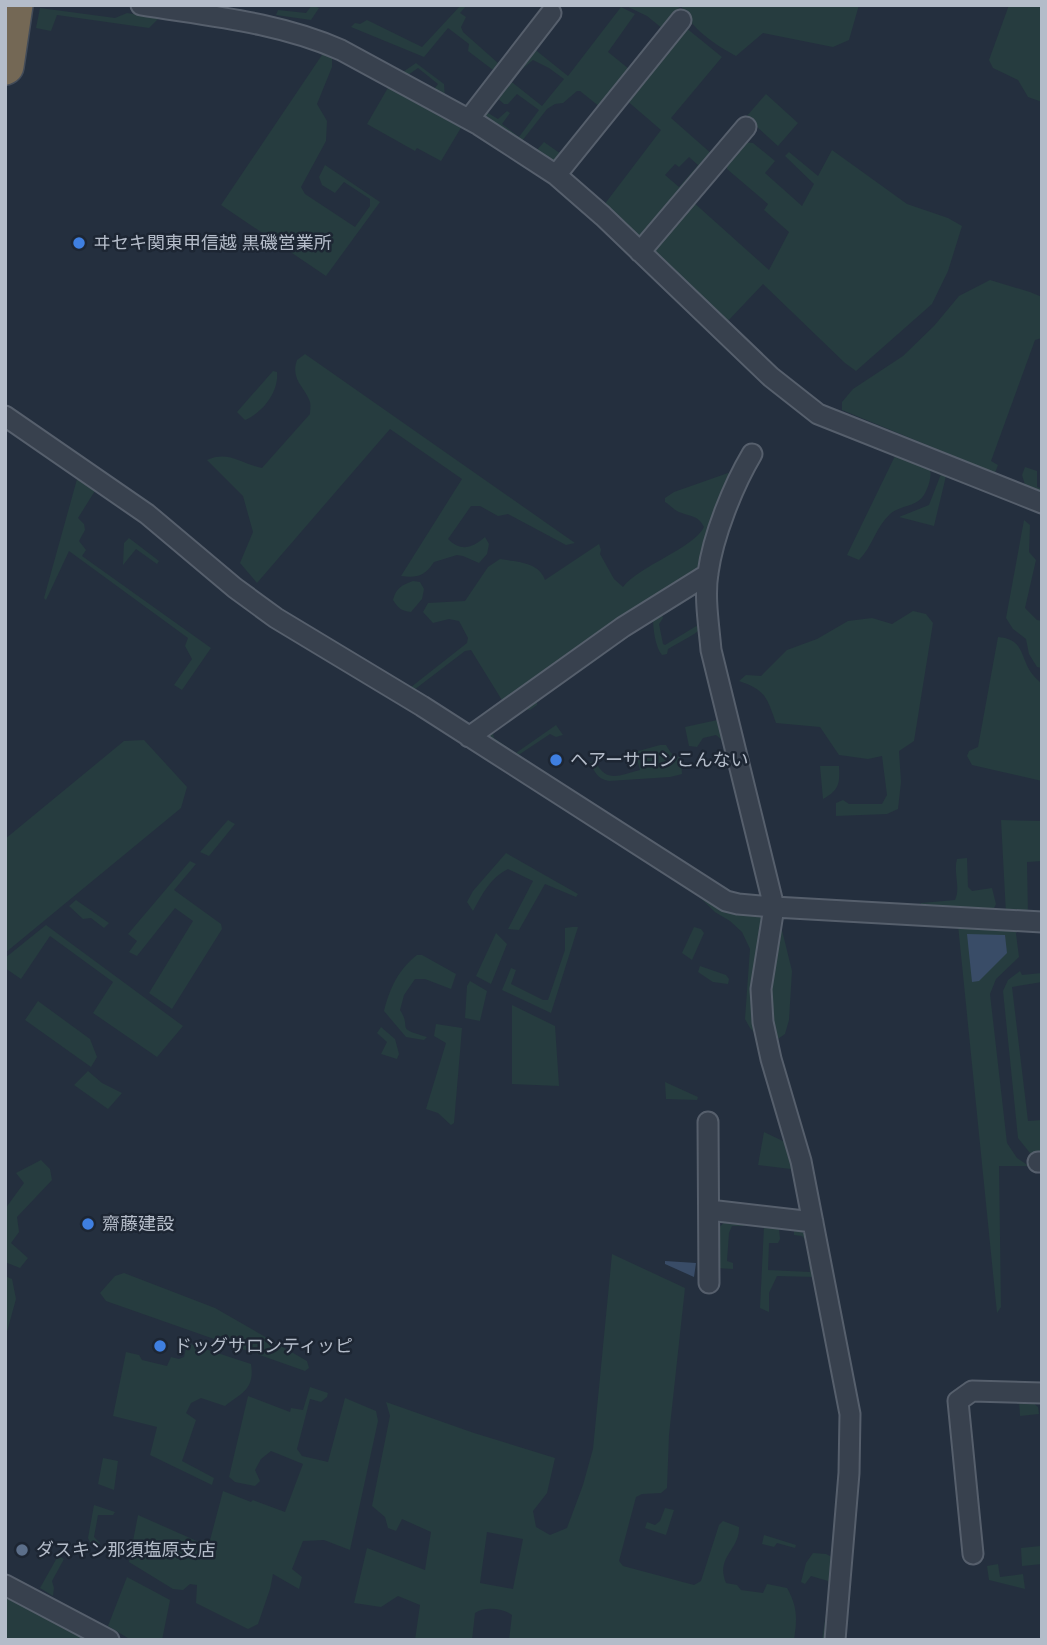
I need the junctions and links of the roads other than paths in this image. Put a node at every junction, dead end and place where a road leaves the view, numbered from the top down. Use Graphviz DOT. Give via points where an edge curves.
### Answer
graph roads {
  1 [pos="14,5"];
  2 [pos="141,5"];
  3 [pos="551,13"];
  4 [pos="681,20"];
  5 [pos="5,66"];
  6 [pos="468,119"];
  7 [pos="746,127"];
  8 [pos="556,175"];
  9 [pos="640,251"];
  10 [pos="5,416"];
  11 [pos="752,454"];
  12 [pos="1042,503"];
  13 [pos="708,574"];
  14 [pos="469,737"];
  15 [pos="774,907"];
  16 [pos="1042,922"];
  17 [pos="708,1122"];
  18 [pos="709,1210"];
  19 [pos="813,1222"];
  20 [pos="709,1283"];
  21 [pos="1042,1392"];
  22 [pos="973,1554"];
  23 [pos="5,1585"];
  24 [pos="109,1640"];
  25 [pos="835,1640"];
  1 -- 5 [label="highway"];
  2 -- 6 [label="street" via="276,27 319,40"];
  3 -- 6 [label="street"];
  4 -- 8 [label="street"];
  6 -- 8 [label="street"];
  7 -- 9 [label="street"];
  8 -- 9 [label="street"];
  9 -- 12 [label="street" via="772,377 818,414"];
  10 -- 14 [label="street" via="147,514 276,618"];
  11 -- 13 [label="street" via="719,532"];
  13 -- 14 [label="street" via="623,626"];
  13 -- 15 [label="street" via="711,650"];
  14 -- 15 [label="street" via="726,901"];
  15 -- 16 [label="street"];
  15 -- 19 [label="street" via="761,989 763,1022"];
  17 -- 18 [label="street"];
  18 -- 19 [label="street"];
  18 -- 20 [label="street"];
  19 -- 25 [label="street" via="850,1414"];
  21 -- 22 [label="street" via="972,1391 958,1401"];
  23 -- 24 [label="street"];
}
